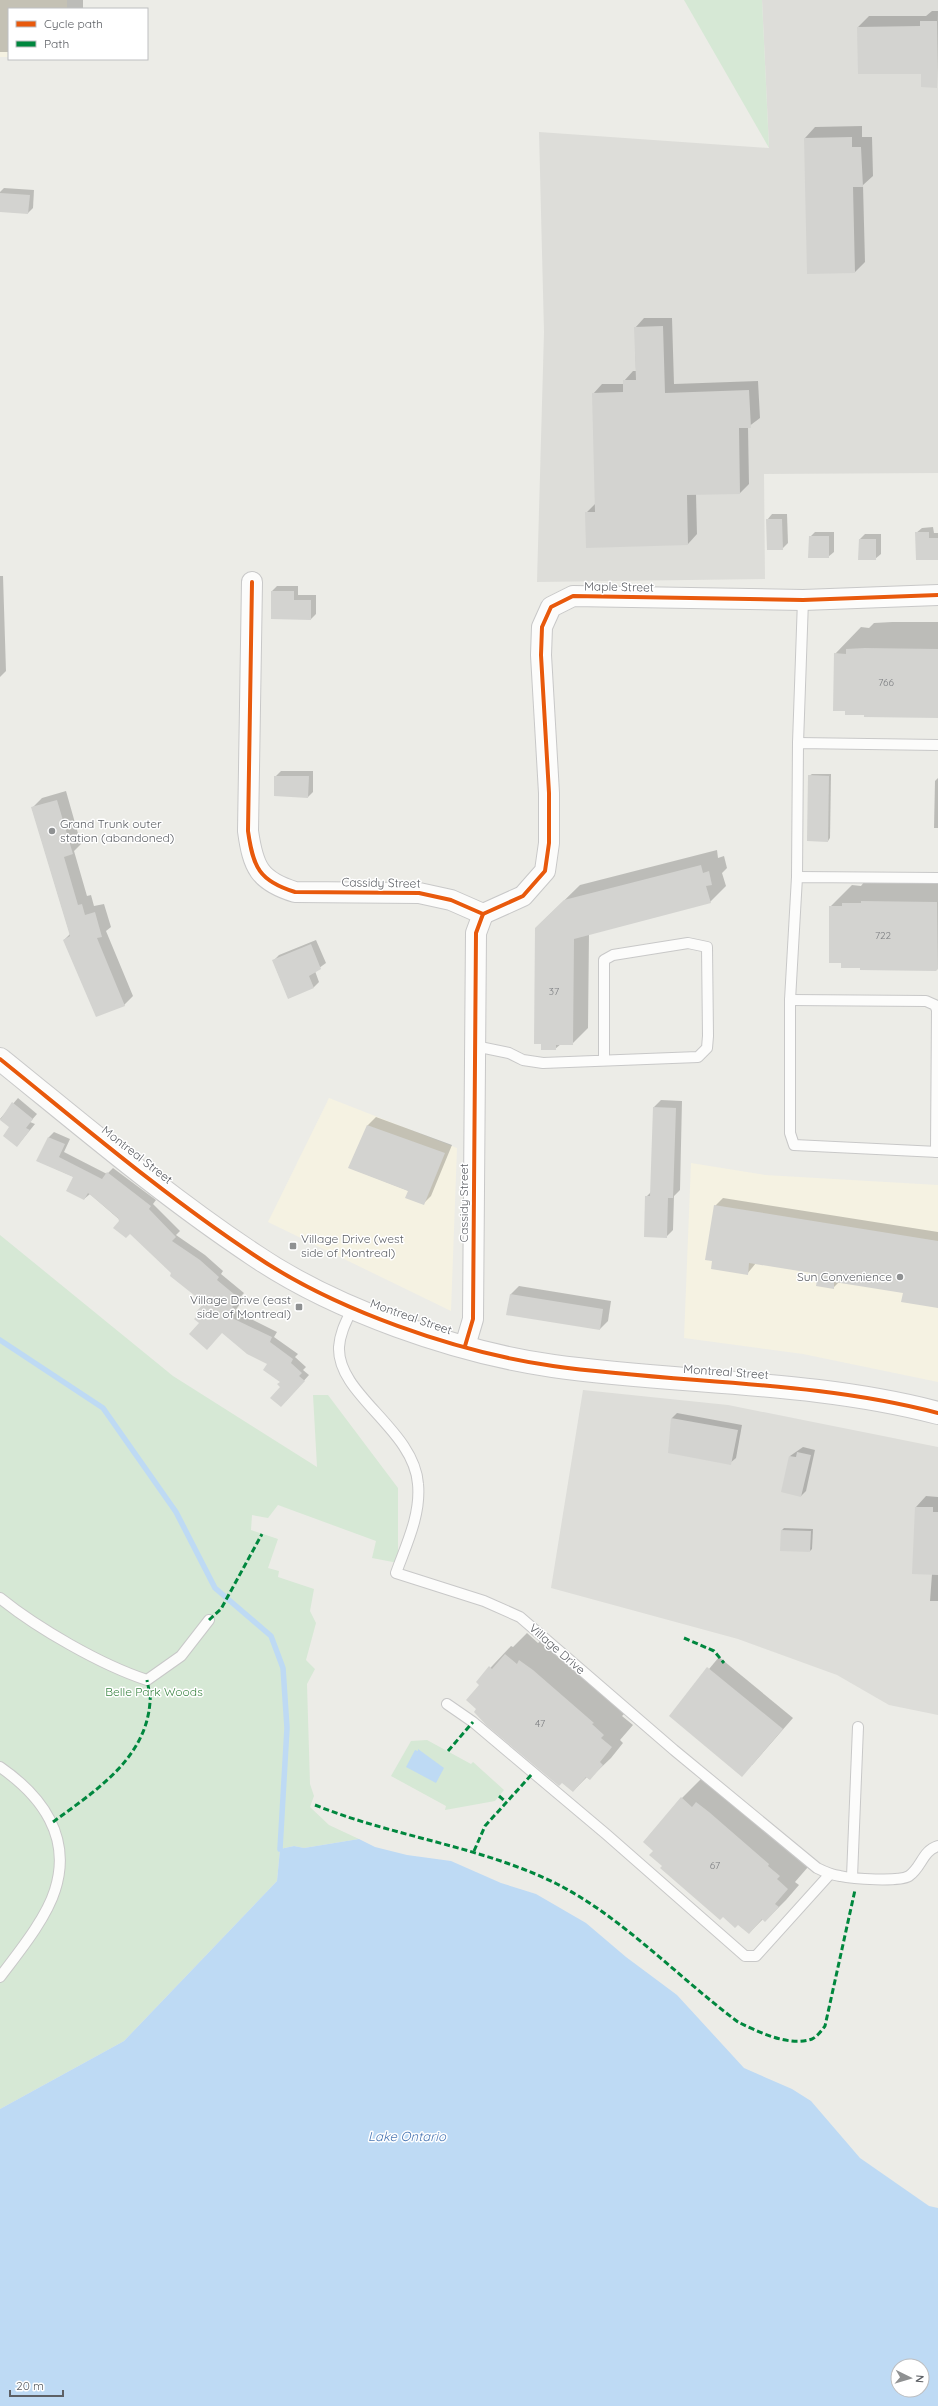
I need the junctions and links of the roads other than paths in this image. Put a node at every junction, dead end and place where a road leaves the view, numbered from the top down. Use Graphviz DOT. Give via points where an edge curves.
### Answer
graph roads {
  1 [pos="252,582"];
  2 [pos="938,595"];
  3 [pos="803,600"];
  4 [pos="798,743"];
  5 [pos="938,744"];
  6 [pos="797,877"];
  7 [pos="938,878"];
  8 [pos="482,914"];
  9 [pos="790,1000"];
  10 [pos="474,1046"];
  11 [pos="0,1059"];
  12 [pos="604,1060"];
  13 [pos="937,1152"];
  14 [pos="353,1307"];
  15 [pos="465,1346"];
  16 [pos="938,1413"];
  17 [pos="0,1598"];
  18 [pos="209,1620"];
  19 [pos="447,1704"];
  20 [pos="858,1727"];
  21 [pos="0,1767"];
  22 [pos="938,1846"];
  23 [pos="830,1874"];
  24 [pos="852,1877"];
  25 [pos="0,1977"];
  1 -- 8 [label="street, Cassidy Street" via="248,831 252,858 263,876 276,886 295,892 419,892 452,900"];
  2 -- 3 [label="street, Maple Street"];
  3 -- 4 [label="lane"];
  3 -- 8 [label="street, Maple Street" via="573,596 551,607 542,626 541,655 549,793 549,843 545,871 523,896"];
  4 -- 5 [label="lane"];
  4 -- 6 [label="lane"];
  6 -- 7 [label="lane"];
  6 -- 9 [label="lane"];
  8 -- 10 [label="street, Cassidy Street" via="476,933"];
  9 -- 13 [label="lane" via="790,1133 794,1145"];
  9 -- 13 [label="lane" via="926,1001 935,1005"];
  10 -- 12 [label="lane" via="543,1063"];
  10 -- 15 [label="street, Cassidy Street" via="473,1319"];
  11 -- 14 [label="main road, Montreal Street" via="149,1179 256,1256 308,1286"];
  12 -- 12 [label="lane" via="698,1056 707,1048 706,947 688,943 613,955 604,960"];
  14 -- 15 [label="main road, Montreal Street" via="404,1327"];
  14 -- 23 [label="lane, Village Drive" via="341,1331 339,1348 344,1369 357,1390 405,1447 414,1466 418,1484 414,1523 396,1573 484,1601 520,1616 804,1859"];
  15 -- 16 [label="main road, Montreal Street" via="507,1358 552,1366 813,1389 902,1404"];
  17 -- 18 [label="lane" via="25,1618 102,1660 147,1680 181,1656"];
  19 -- 23 [label="lane" via="473,1722 606,1834 745,1956 756,1956"];
  20 -- 24 [label="lane"];
  21 -- 25 [label="lane" via="35,1796 53,1822 60,1857 55,1890 30,1937"];
  22 -- 24 [label="lane, Village Drive" via="931,1848 923,1856 908,1877"];
  23 -- 24 [label="lane, Village Drive"];
}
